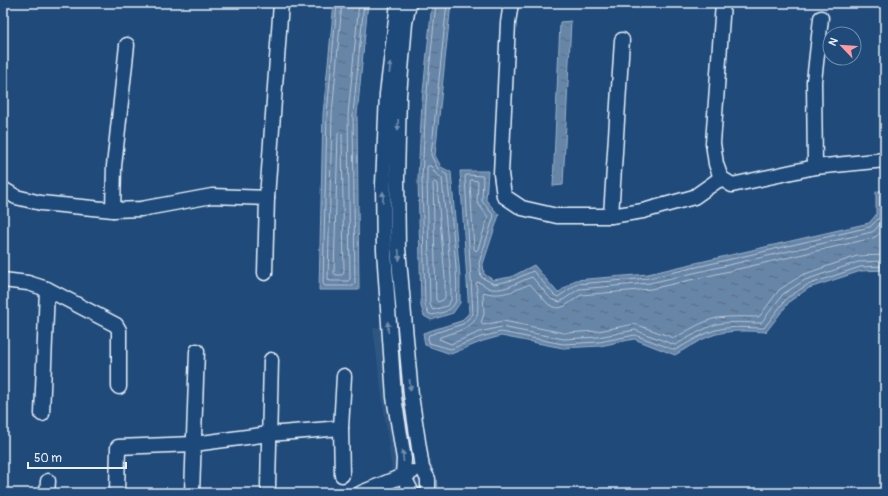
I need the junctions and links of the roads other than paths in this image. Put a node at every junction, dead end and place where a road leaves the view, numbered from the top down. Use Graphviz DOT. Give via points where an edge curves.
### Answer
graph roads {
  1 [pos="281,3"];
  2 [pos="398,3"];
  3 [pos="409,3"];
  4 [pos="511,3"];
  5 [pos="723,3"];
  6 [pos="821,18"];
  7 [pos="622,40"];
  8 [pos="127,45"];
  9 [pos="885,160"];
  10 [pos="815,167"];
  11 [pos="721,178"];
  12 [pos="3,189"];
  13 [pos="267,198"];
  14 [pos="113,210"];
  15 [pos="611,216"];
  16 [pos="265,273"];
  17 [pos="3,280"];
  18 [pos="47,289"];
  19 [pos="197,351"];
  20 [pos="390,354"];
  21 [pos="406,354"];
  22 [pos="271,360"];
  23 [pos="344,376"];
  24 [pos="119,387"];
  25 [pos="42,414"];
  26 [pos="341,428"];
  27 [pos="269,434"];
  28 [pos="194,444"];
  29 [pos="422,468"];
  30 [pos="342,475"];
  31 [pos="403,475"];
  32 [pos="268,486"];
  33 [pos="117,493"];
  34 [pos="192,493"];
  35 [pos="361,493"];
  36 [pos="412,493"];
  37 [pos="428,493"];
  1 -- 13 [label="street"];
  20 -- 2 [label="street, one-way" via="383,184 387,94"];
  3 -- 21 [label="street, one-way" via="399,95 396,178"];
  4 -- 15 [label="street" via="501,174 504,196 522,208 557,216"];
  5 -- 11 [label="street" via="713,143"];
  6 -- 10 [label="street" via="814,81"];
  7 -- 15 [label="street"];
  8 -- 14 [label="street" via="114,166"];
  9 -- 10 [label="street"];
  10 -- 11 [label="street" via="732,185"];
  11 -- 15 [label="street" via="694,197 643,211"];
  12 -- 14 [label="street" via="16,197 41,203"];
  13 -- 14 [label="street" via="212,196 141,209"];
  13 -- 16 [label="street"];
  17 -- 18 [label="street" via="28,283"];
  18 -- 24 [label="street" via="116,325 119,330"];
  18 -- 25 [label="street"];
  19 -- 28 [label="street"];
  20 -- 21 [label="street" via="393,359 397,359"];
  31 -- 20 [label="street, one-way" via="404,459"];
  21 -- 29 [label="street, one-way"];
  22 -- 27 [label="street"];
  23 -- 26 [label="street"];
  26 -- 27 [label="street"];
  26 -- 30 [label="street"];
  27 -- 28 [label="street"];
  27 -- 32 [label="street"];
  28 -- 33 [label="street" via="118,447"];
  28 -- 34 [label="street"];
  29 -- 31 [label="street"];
  29 -- 37 [label="street" via="428,479"];
  31 -- 35 [label="street"];
  31 -- 36 [label="street"];
}
